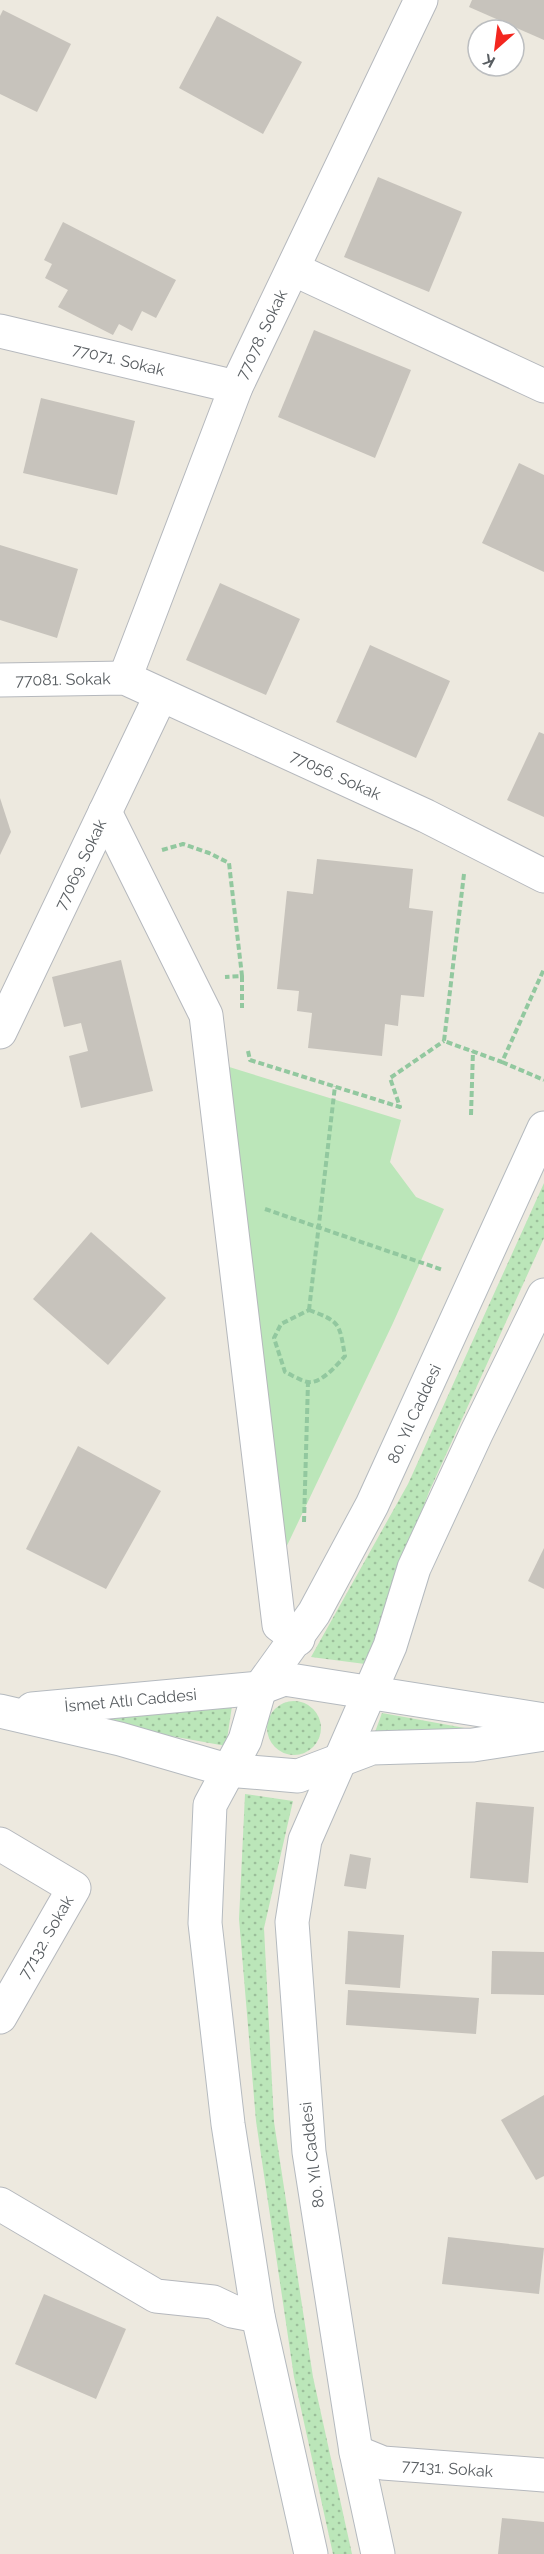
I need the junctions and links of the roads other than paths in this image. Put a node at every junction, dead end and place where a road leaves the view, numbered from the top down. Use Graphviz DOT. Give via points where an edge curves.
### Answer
graph roads {
  1 [pos="421,0"];
  2 [pos="293,269"];
  3 [pos="0,331"];
  4 [pos="544,386"];
  5 [pos="236,387"];
  6 [pos="124,678"];
  7 [pos="0,680"];
  8 [pos="161,695"];
  9 [pos="105,812"];
  10 [pos="544,876"];
  11 [pos="0,1032"];
  12 [pos="544,1128"];
  13 [pos="544,1295"];
  14 [pos="298,1639"];
  15 [pos="260,1688"];
  16 [pos="368,1693"];
  17 [pos="0,1711"];
  18 [pos="544,1720"];
  19 [pos="544,1734"];
  20 [pos="339,1759"];
  21 [pos="227,1770"];
  22 [pos="0,1844"];
  23 [pos="0,2017"];
  24 [pos="0,2204"];
  25 [pos="258,2316"];
  26 [pos="356,2452"];
  27 [pos="544,2475"];
  28 [pos="311,2554"];
  29 [pos="378,2554"];
  1 -- 2 [label="main road, 77078. Sokak"];
  2 -- 4 [label="main road"];
  2 -- 5 [label="main road, 77078. Sokak"];
  3 -- 5 [label="main road, 77071. Sokak"];
  5 -- 6 [label="main road, 77078. Sokak"];
  6 -- 7 [label="main road, 77081. Sokak"];
  6 -- 8 [label="main road, 77056. Sokak"];
  8 -- 9 [label="main road, 77069. Sokak"];
  8 -- 10 [label="main road, 77056. Sokak" via="426,816"];
  9 -- 11 [label="main road, 77069. Sokak"];
  9 -- 14 [label="main road" via="206,1015 279,1625"];
  12 -- 14 [label="main road, 80. Yıl Caddesi" via="372,1505"];
  13 -- 16 [label="main road" via="414,1568 390,1646"];
  14 -- 15 [label="main road, 80. Yıl Caddesi"];
  15 -- 16 [label="main road, İsmet Atlı Caddesi" via="284,1679"];
  15 -- 17 [label="main road, İsmet Atlı Caddesi"];
  15 -- 21 [label="main road" via="245,1740"];
  16 -- 18 [label="main road"];
  16 -- 20 [label="main road, 80. Yıl Caddesi"];
  17 -- 21 [label="main road, İsmet Atlı Caddesi" via="120,1739"];
  19 -- 20 [label="main road" via="473,1745 372,1748"];
  20 -- 21 [label="main road, İsmet Atlı Caddesi" via="298,1776"];
  20 -- 26 [label="main road, 80. Yıl Caddesi" via="305,1840 292,1922 309,2152"];
  21 -- 25 [label="main road" via="210,1805 205,1923 228,2124"];
  22 -- 23 [label="main road, 77132. Sokak" via="74,1888"];
  24 -- 25 [label="main road" via="156,2296 213,2302"];
  25 -- 28 [label="main road"];
  26 -- 27 [label="main road, 77131. Sokak" via="383,2463"];
  26 -- 29 [label="main road, 80. Yıl Caddesi"];
}
